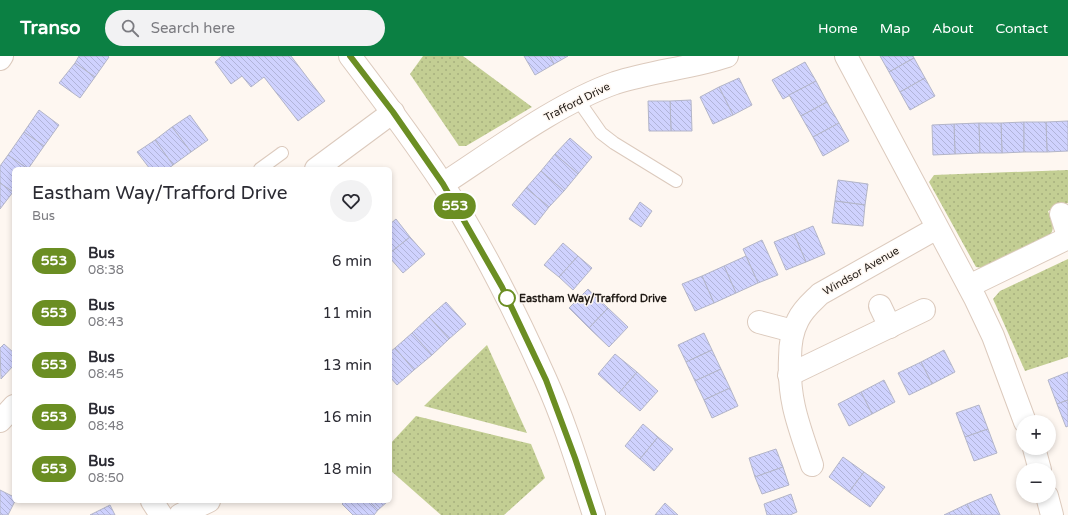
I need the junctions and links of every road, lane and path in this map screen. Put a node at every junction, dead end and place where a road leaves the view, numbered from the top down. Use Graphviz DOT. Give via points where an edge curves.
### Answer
graph roads {
  1 [pos="2,56"];
  2 [pos="350,56"];
  3 [pos="727,56"];
  4 [pos="846,56"];
  5 [pos="0,59"];
  6 [pos="578,100"];
  7 [pos="393,112"];
  8 [pos="282,153"];
  9 [pos="263,167"];
  10 [pos="319,167"];
  11 [pos="676,181"];
  12 [pos="443,184"];
  13 [pos="1061,214"];
  14 [pos="938,228"];
  15 [pos="1068,237"];
  16 [pos="969,286"];
  17 [pos="880,306"];
  18 [pos="924,310"];
  19 [pos="759,322"];
  20 [pos="890,327"];
  21 [pos="793,331"];
  22 [pos="789,375"];
  23 [pos="12,408"];
  24 [pos="1022,415"];
  25 [pos="0,421"];
  26 [pos="812,465"];
  27 [pos="153,503"];
  28 [pos="205,503"];
  29 [pos="1049,503"];
  30 [pos="161,515"];
  31 [pos="180,515"];
  32 [pos="594,515"];
  33 [pos="1052,515"];
  1 -- 5 [label="street"];
  2 -- 7 [label="street"];
  3 -- 6 [label="street, Trafford Drive" via="653,72 614,84"];
  4 -- 14 [label="street"];
  6 -- 11 [label="lane" via="601,133"];
  6 -- 12 [label="street, Trafford Drive" via="550,115"];
  7 -- 10 [label="street"];
  7 -- 12 [label="street"];
  8 -- 9 [label="lane"];
  12 -- 32 [label="street" via="502,287 546,380"];
  13 -- 15 [label="street"];
  14 -- 16 [label="street"];
  14 -- 21 [label="street, Windsor Avenue" via="820,294 807,306"];
  15 -- 16 [label="street"];
  16 -- 24 [label="street" via="993,336"];
  17 -- 20 [label="street"];
  18 -- 20 [label="street"];
  19 -- 21 [label="street"];
  20 -- 22 [label="street"];
  21 -- 22 [label="street, Windsor Avenue"];
  22 -- 26 [label="street, Windsor Avenue" via="794,412"];
  23 -- 25 [label="street"];
  27 -- 30 [label="street"];
  28 -- 31 [label="street"];
  29 -- 33 [label="street"];
}
